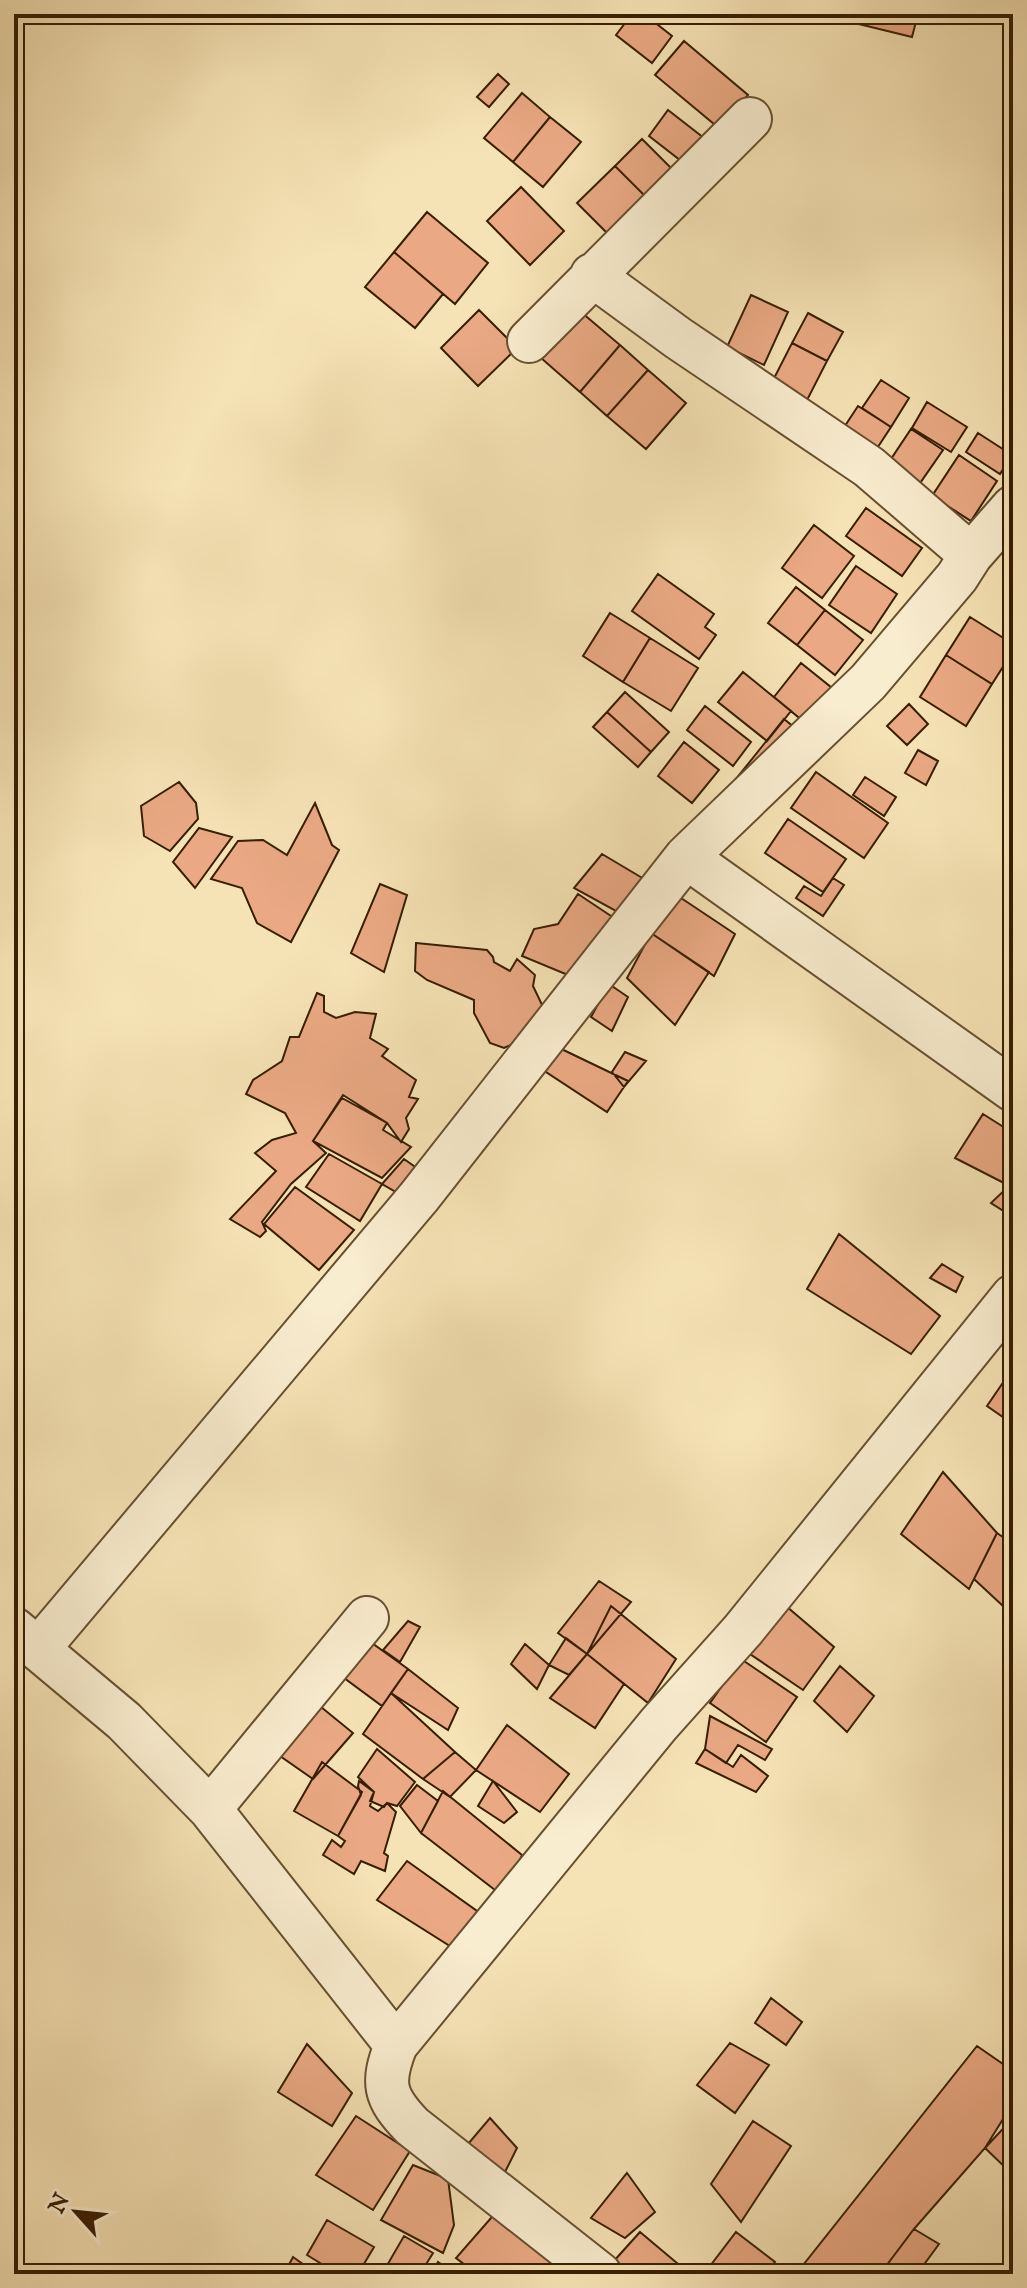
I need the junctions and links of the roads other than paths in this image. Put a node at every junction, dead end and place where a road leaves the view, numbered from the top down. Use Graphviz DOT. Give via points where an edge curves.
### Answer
graph roads {
  1 [pos="750,119"];
  2 [pos="592,275"];
  3 [pos="529,341"];
  4 [pos="1013,507"];
  5 [pos="971,555"];
  6 [pos="686,857"];
  7 [pos="1013,1090"];
  8 [pos="1013,1296"];
  9 [pos="367,1618"];
  10 [pos="27,1638"];
  11 [pos="210,1809"];
  12 [pos="396,2045"];
  13 [pos="600,2274"];
  1 -- 2 [label="street"];
  2 -- 3 [label="street"];
  2 -- 5 [label="street" via="869,467"];
  4 -- 5 [label="street"];
  5 -- 6 [label="street" via="868,682"];
  6 -- 7 [label="street"];
  6 -- 10 [label="street" via="419,1197"];
  8 -- 12 [label="street"];
  9 -- 11 [label="street"];
  10 -- 11 [label="street" via="124,1721"];
  11 -- 12 [label="street"];
  12 -- 13 [label="street" via="385,2078 397,2110"];
}
